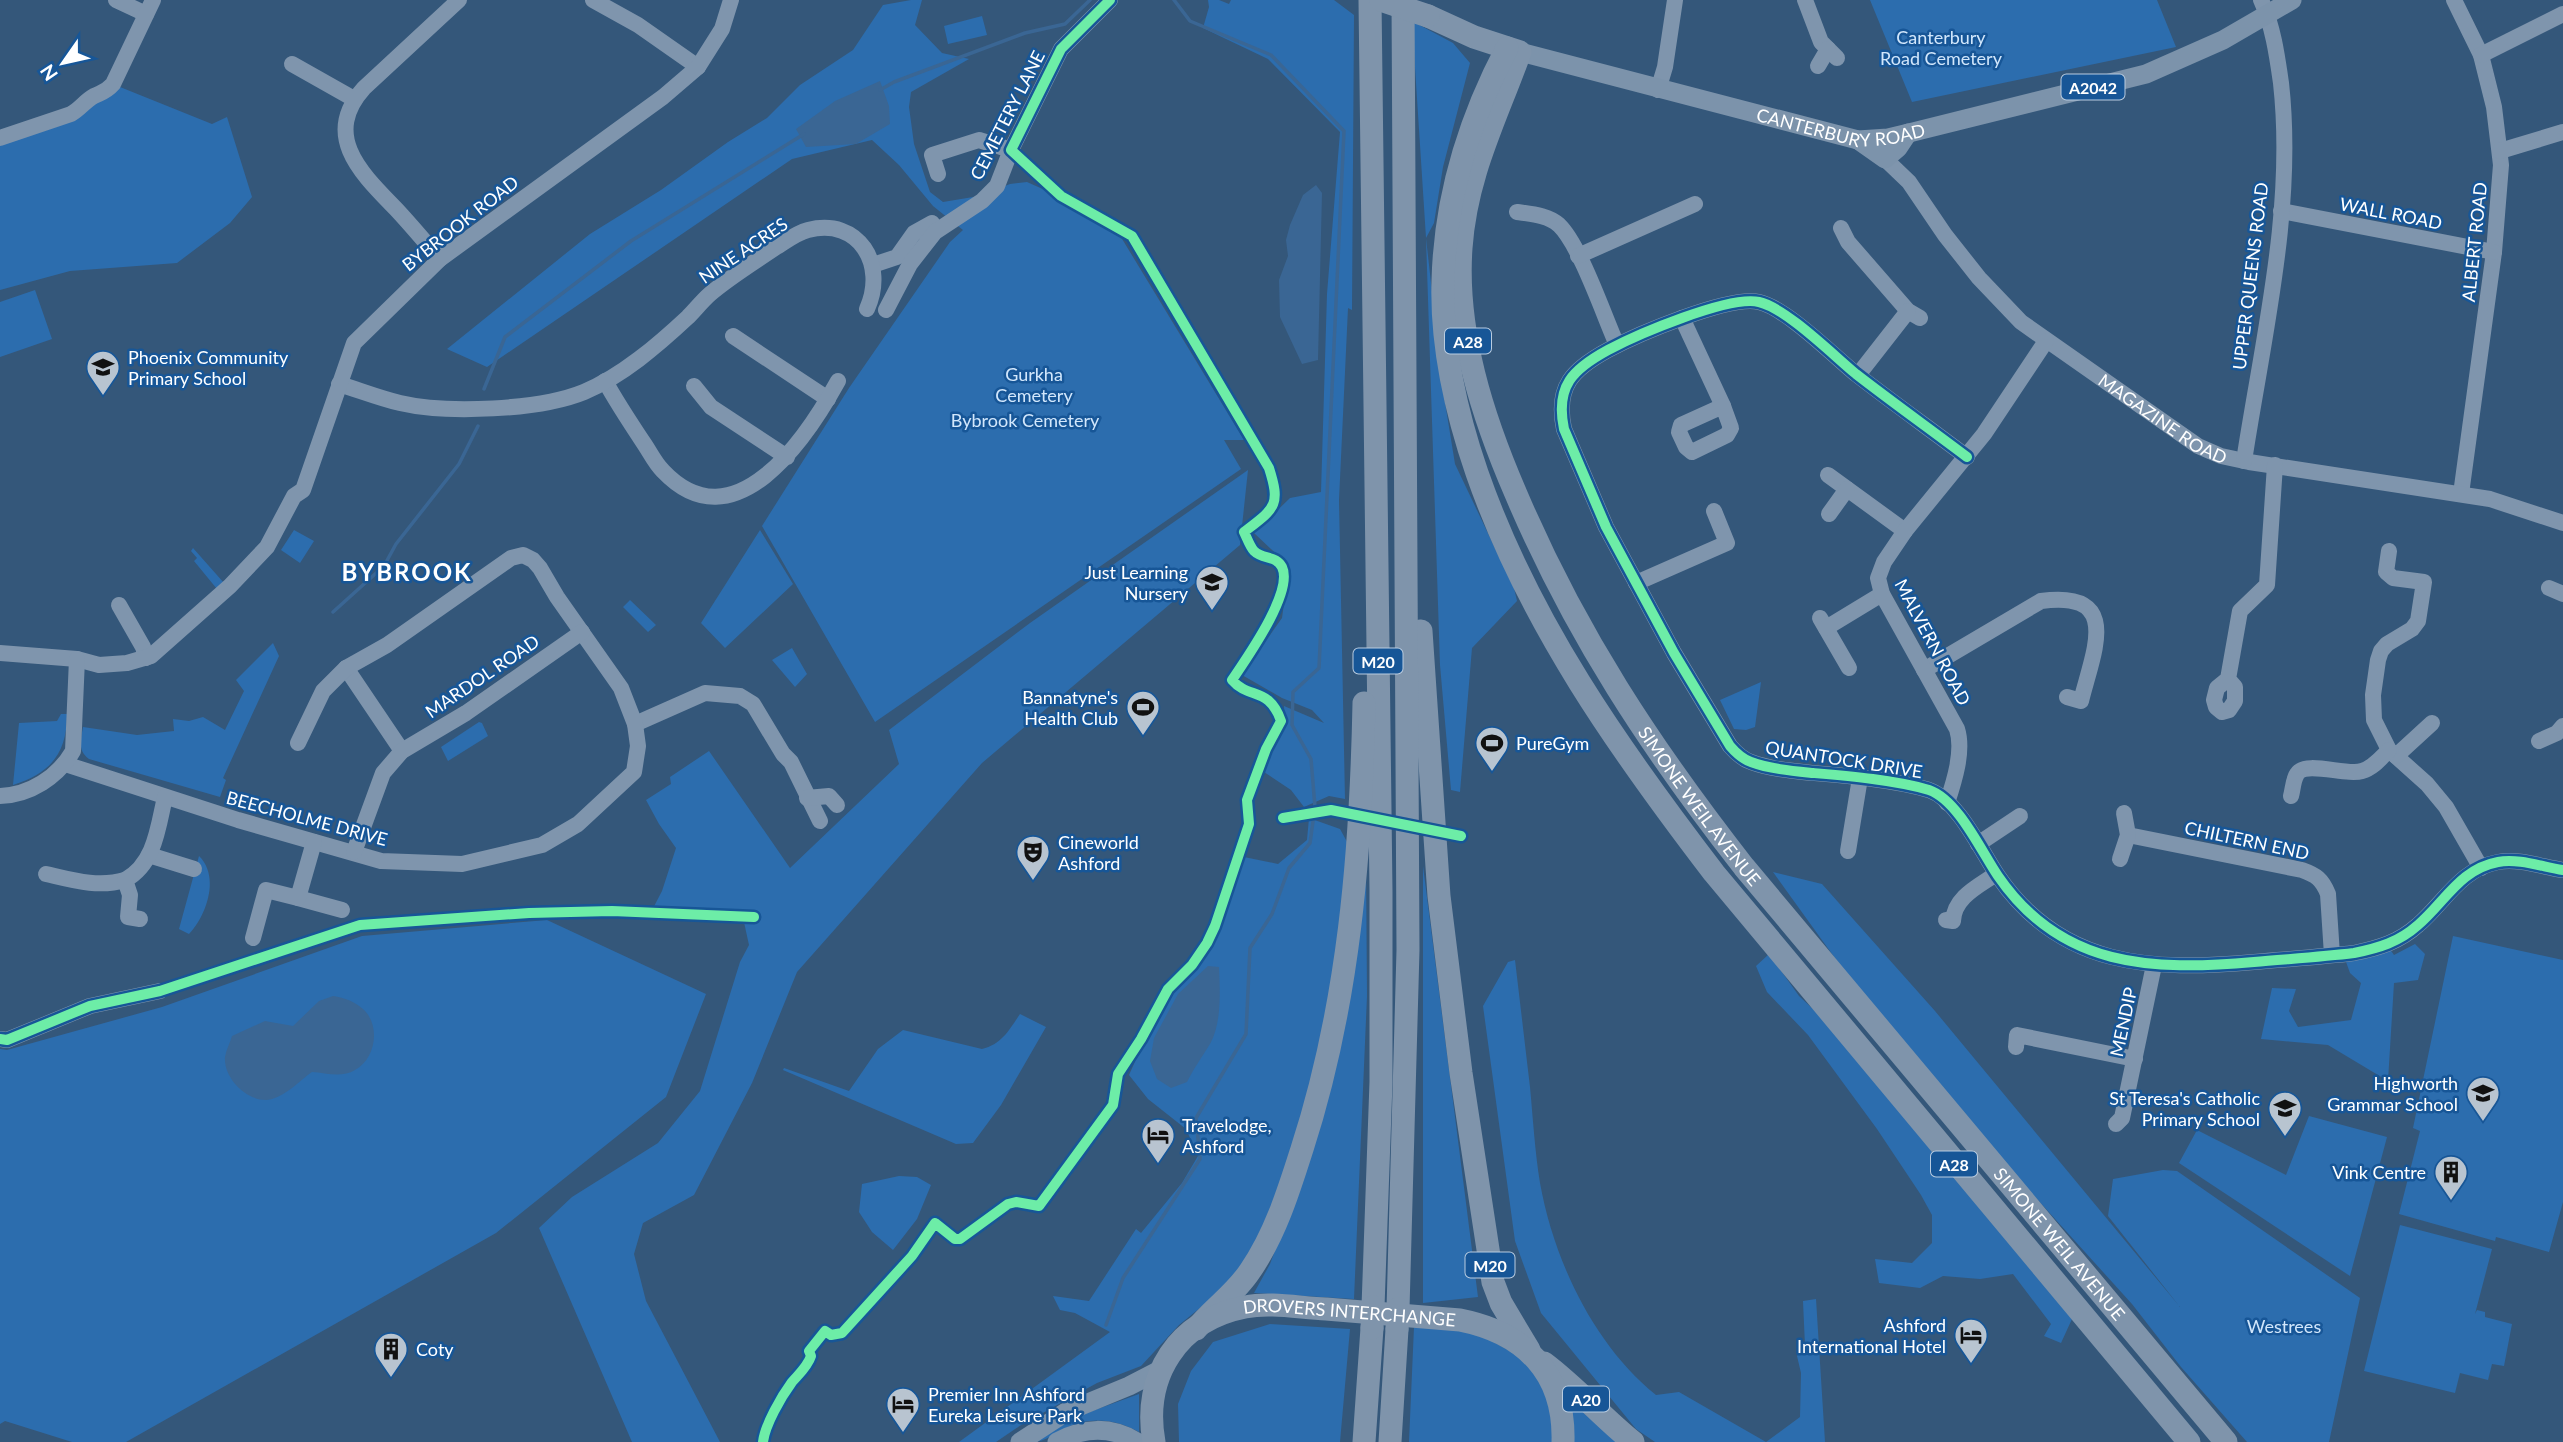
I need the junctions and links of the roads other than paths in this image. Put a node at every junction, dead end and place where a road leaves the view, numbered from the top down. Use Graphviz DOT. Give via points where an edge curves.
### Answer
graph roads {
  1 [pos="116,0"];
  2 [pos="460,0"];
  3 [pos="593,0"];
  4 [pos="731,0"];
  5 [pos="1110,0"];
  6 [pos="1370,0"];
  7 [pos="1381,0"];
  8 [pos="1403,0"];
  9 [pos="1675,0"];
  10 [pos="1805,0"];
  11 [pos="2292,0"];
  12 [pos="2454,0"];
  13 [pos="150,7"];
  14 [pos="2264,7"];
  15 [pos="2563,14"];
  16 [pos="1474,37"];
  17 [pos="1514,50"];
  18 [pos="2482,55"];
  19 [pos="291,64"];
  20 [pos="1818,65"];
  21 [pos="698,67"];
  22 [pos="1490,79"];
  23 [pos="1658,90"];
  24 [pos="354,99"];
  25 [pos="2563,132"];
  26 [pos="1908,133"];
  27 [pos="0,138"];
  28 [pos="1858,140"];
  29 [pos="1011,150"];
  30 [pos="2500,150"];
  31 [pos="1885,159"];
  32 [pos="938,174"];
  33 [pos="1695,204"];
  34 [pos="2281,211"];
  35 [pos="1517,212"];
  36 [pos="932,223"];
  37 [pos="1841,228"];
  38 [pos="2494,252"];
  39 [pos="1578,256"];
  40 [pos="440,259"];
  41 [pos="873,265"];
  42 [pos="867,309"];
  43 [pos="886,310"];
  44 [pos="1682,318"];
  45 [pos="733,336"];
  46 [pos="2046,341"];
  47 [pos="1617,345"];
  48 [pos="1858,375"];
  49 [pos="604,381"];
  50 [pos="838,381"];
  51 [pos="339,384"];
  52 [pos="694,386"];
  53 [pos="828,399"];
  54 [pos="1723,406"];
  55 [pos="787,457"];
  56 [pos="1967,457"];
  57 [pos="2244,461"];
  58 [pos="2275,466"];
  59 [pos="1828,475"];
  60 [pos="1847,489"];
  61 [pos="2461,494"];
  62 [pos="1714,511"];
  63 [pos="1829,514"];
  64 [pos="2563,523"];
  65 [pos="1905,531"];
  66 [pos="2389,551"];
  67 [pos="1376,557"];
  68 [pos="1407,573"];
  69 [pos="1636,583"];
  70 [pos="1882,594"];
  71 [pos="119,605"];
  72 [pos="582,632"];
  73 [pos="0,653"];
  74 [pos="146,658"];
  75 [pos="77,659"];
  76 [pos="346,668"];
  77 [pos="1849,668"];
  78 [pos="1924,670"];
  79 [pos="2228,678"];
  80 [pos="2067,697"];
  81 [pos="2432,723"];
  82 [pos="635,724"];
  83 [pos="2563,726"];
  84 [pos="2539,741"];
  85 [pos="298,743"];
  86 [pos="402,751"];
  87 [pos="2392,753"];
  88 [pos="65,764"];
  89 [pos="1860,778"];
  90 [pos="0,796"];
  91 [pos="2291,796"];
  92 [pos="165,797"];
  93 [pos="807,797"];
  94 [pos="1947,803"];
  95 [pos="837,805"];
  96 [pos="2124,813"];
  97 [pos="2020,816"];
  98 [pos="820,821"];
  99 [pos="2128,835"];
  100 [pos="314,842"];
  101 [pos="1978,844"];
  102 [pos="1847,851"];
  103 [pos="354,852"];
  104 [pos="149,855"];
  105 [pos="2120,859"];
  106 [pos="2480,868"];
  107 [pos="194,869"];
  108 [pos="2563,870"];
  109 [pos="46,874"];
  110 [pos="1996,874"];
  111 [pos="125,880"];
  112 [pos="298,898"];
  113 [pos="342,910"];
  114 [pos="1954,921"];
  115 [pos="130,922"];
  116 [pos="253,938"];
  117 [pos="2332,955"];
  118 [pos="2154,965"];
  119 [pos="160,991"];
  120 [pos="0,1039"];
  121 [pos="2016,1047"];
  122 [pos="2135,1059"];
  123 [pos="2116,1124"];
  124 [pos="1196,1329"];
  125 [pos="1533,1354"];
  126 [pos="1160,1370"];
  127 [pos="1020,1442"];
  128 [pos="1057,1442"];
  129 [pos="1137,1442"];
  130 [pos="1154,1442"];
  131 [pos="1364,1442"];
  132 [pos="1390,1442"];
  133 [pos="1563,1442"];
  134 [pos="1633,1442"];
  135 [pos="2189,1442"];
  136 [pos="2226,1442"];
  1 -- 13 [label="street"];
  2 -- 24 [label="street"];
  3 -- 21 [label="street"];
  4 -- 21 [label="street, BYBROOK ROAD" via="722,29"];
  5 -- 29 [label="street, CEMETERY LANE" via="1062,50"];
  6 -- 67 [label="highway, M20"];
  7 -- 16 [label="highway, CANTERBURY ROAD, bridge"];
  8 -- 68 [label="highway, M20"];
  9 -- 23 [label="street"];
  10 -- 20 [label="street" via="1821,42 1832,53"];
  11 -- 14 [label="main road, CANTERBURY ROAD / A2042"];
  12 -- 18 [label="street, ALBERT ROAD"];
  13 -- 27 [label="street" via="105,93 63,117"];
  14 -- 26 [label="main road, CANTERBURY ROAD / A2042" via="2223,40 2146,74"];
  14 -- 34 [label="street, UPPER QUEENS ROAD" via="2278,62 2286,128"];
  15 -- 18 [label="street"];
  16 -- 17 [label="highway, CANTERBURY ROAD"];
  16 -- 22 [label="highway" via="1489,65"];
  17 -- 22 [label="highway, SIMONE WEIL AVENUE / A28"];
  17 -- 23 [label="main road, CANTERBURY ROAD / A2042"];
  17 -- 136 [label="highway, SIMONE WEIL AVENUE / A28" via="1468,198 1461,287 1466,333 1495,446 1563,595 1614,686 1684,790"];
  18 -- 30 [label="street, ALBERT ROAD"];
  19 -- 24 [label="street"];
  21 -- 40 [label="street, BYBROOK ROAD"];
  22 -- 135 [label="highway, SIMONE WEIL AVENUE / A28" via="1467,137 1447,234 1444,319 1454,391 1470,453 1499,531 1539,616 1585,694 1714,873"];
  23 -- 28 [label="main road, CANTERBURY ROAD / A2042"];
  24 -- 40 [label="street" via="345,128 355,164"];
  25 -- 30 [label="street"];
  26 -- 28 [label="main road, CANTERBURY ROAD / A2042"];
  26 -- 31 [label="main road"];
  28 -- 31 [label="main road, MAGAZINE ROAD"];
  29 -- 32 [label="street" via="986,141 932,155"];
  29 -- 43 [label="street, CEMETERY LANE" via="997,186 935,232 910,264"];
  30 -- 38 [label="street, ALBERT ROAD"];
  31 -- 46 [label="street, MAGAZINE ROAD" via="1909,182 1986,286"];
  33 -- 39 [label="street"];
  34 -- 38 [label="street, WALL ROAD"];
  34 -- 57 [label="street, UPPER QUEENS ROAD"];
  35 -- 39 [label="street" via="1559,225"];
  36 -- 41 [label="street" via="914,233 897,257"];
  37 -- 48 [label="street" via="1848,242 1914,314"];
  38 -- 61 [label="street, ALBERT ROAD"];
  39 -- 47 [label="street"];
  40 -- 51 [label="street, BYBROOK ROAD" via="354,343"];
  41 -- 42 [label="street"];
  41 -- 49 [label="street, NINE ACRES" via="861,243 840,230 807,230 734,275 640,357"];
  44 -- 47 [label="street, QUANTOCK DRIVE"];
  44 -- 48 [label="street, QUANTOCK DRIVE" via="1743,301 1761,302 1787,317"];
  44 -- 54 [label="street"];
  45 -- 53 [label="street"];
  46 -- 56 [label="street, MALVERN ROAD"];
  46 -- 57 [label="street, MAGAZINE ROAD" via="2198,446"];
  47 -- 69 [label="street, QUANTOCK DRIVE" via="1573,374 1560,411 1606,527"];
  48 -- 56 [label="street, QUANTOCK DRIVE"];
  49 -- 51 [label="street, NINE ACRES" via="562,400 489,408 401,403"];
  49 -- 55 [label="street" via="653,460 694,493 724,498 736,495"];
  50 -- 53 [label="street"];
  51 -- 74 [label="street, BYBROOK ROAD" via="303,489 294,496 267,547 230,586"];
  52 -- 55 [label="street" via="711,407"];
  53 -- 55 [label="street"];
  56 -- 65 [label="street, MALVERN ROAD"];
  57 -- 58 [label="street, MAGAZINE ROAD"];
  58 -- 61 [label="street, MAGAZINE ROAD"];
  58 -- 79 [label="street" via="2267,585 2240,611"];
  59 -- 60 [label="street"];
  60 -- 63 [label="street"];
  60 -- 65 [label="street"];
  61 -- 64 [label="street, MAGAZINE ROAD"];
  62 -- 69 [label="street" via="1727,543"];
  65 -- 70 [label="street, MALVERN ROAD" via="1880,571"];
  66 -- 87 [label="street" via="2386,572 2393,578 2424,582 2418,621 2387,644 2378,660 2374,720"];
  67 -- 124 [label="highway, M20" via="1365,606 1362,779 1347,960 1332,1043 1314,1114 1280,1213 1252,1269"];
  67 -- 131 [label="highway, M20" via="1381,1083"];
  68 -- 125 [label="highway, M20" via="1421,622 1439,896 1493,1282"];
  68 -- 132 [label="highway, M20" via="1408,950"];
  69 -- 89 [label="street, QUANTOCK DRIVE" via="1721,736 1738,755 1775,768"];
  70 -- 77 [label="street" via="1823,623"];
  70 -- 78 [label="street, MALVERN ROAD"];
  71 -- 74 [label="street"];
  72 -- 76 [label="street, BEECHOLME DRIVE" via="540,568 523,555 511,558 387,645"];
  72 -- 82 [label="street, BEECHOLME DRIVE" via="621,688"];
  72 -- 86 [label="street, MARDOL ROAD" via="466,713"];
  73 -- 75 [label="street"];
  74 -- 75 [label="street" via="99,665"];
  75 -- 88 [label="street" via="73,751"];
  76 -- 85 [label="street, BEECHOLME DRIVE" via="323,691"];
  76 -- 86 [label="street"];
  78 -- 80 [label="street" via="2041,601 2068,601 2092,611 2098,635 2081,701"];
  78 -- 94 [label="street, MALVERN ROAD" via="1961,740"];
  81 -- 87 [label="street"];
  82 -- 93 [label="street" via="705,693 740,696 753,704 791,762"];
  82 -- 103 [label="street, BEECHOLME DRIVE" via="634,772 579,824 542,845 462,864 382,861"];
  83 -- 84 [label="street"];
  86 -- 103 [label="street, MARDOL ROAD" via="383,773"];
  87 -- 91 [label="street" via="2358,772 2301,770"];
  87 -- 106 [label="street" via="2446,807"];
  88 -- 90 [label="street" via="31,788"];
  88 -- 92 [label="street, BEECHOLME DRIVE"];
  89 -- 94 [label="street, QUANTOCK DRIVE" via="1931,791"];
  89 -- 102 [label="street"];
  92 -- 100 [label="street, BEECHOLME DRIVE"];
  92 -- 104 [label="street"];
  93 -- 95 [label="street" via="829,796"];
  93 -- 98 [label="street"];
  94 -- 101 [label="street, QUANTOCK DRIVE"];
  96 -- 99 [label="street"];
  97 -- 101 [label="street"];
  99 -- 105 [label="street"];
  99 -- 117 [label="street, CHILTERN END" via="2316,876 2328,894"];
  100 -- 103 [label="street, BEECHOLME DRIVE"];
  100 -- 112 [label="street"];
  101 -- 110 [label="street, QUANTOCK DRIVE"];
  104 -- 107 [label="street"];
  104 -- 111 [label="street"];
  106 -- 108 [label="street, QUANTOCK DRIVE" via="2513,861"];
  106 -- 117 [label="street, QUANTOCK DRIVE" via="2458,882 2419,925 2394,942"];
  109 -- 111 [label="street" via="82,883"];
  110 -- 114 [label="street" via="1963,898"];
  110 -- 118 [label="street, QUANTOCK DRIVE" via="2017,903 2054,934 2088,951"];
  111 -- 115 [label="street"];
  112 -- 113 [label="street"];
  112 -- 116 [label="street" via="266,890"];
  117 -- 118 [label="street, QUANTOCK DRIVE" via="2203,966"];
  118 -- 122 [label="street, MENDIP"];
  119 -- 120 [label="street" via="90,1006"];
  121 -- 122 [label="street" via="2017,1035"];
  122 -- 123 [label="street, MENDIP" via="2122,1118"];
  124 -- 125 [label="highway, DROVERS INTERCHANGE" via="1227,1313 1261,1305 1460,1320 1483,1325"];
  124 -- 126 [label="highway, DROVERS INTERCHANGE"];
  125 -- 133 [label="highway" via="1563,1414"];
  125 -- 134 [label="highway, A20"];
  126 -- 127 [label="main road" via="1066,1412"];
  126 -- 130 [label="highway, DROVERS INTERCHANGE" via="1152,1404"];
  128 -- 129 [label="main road" via="1095,1430"];
}
